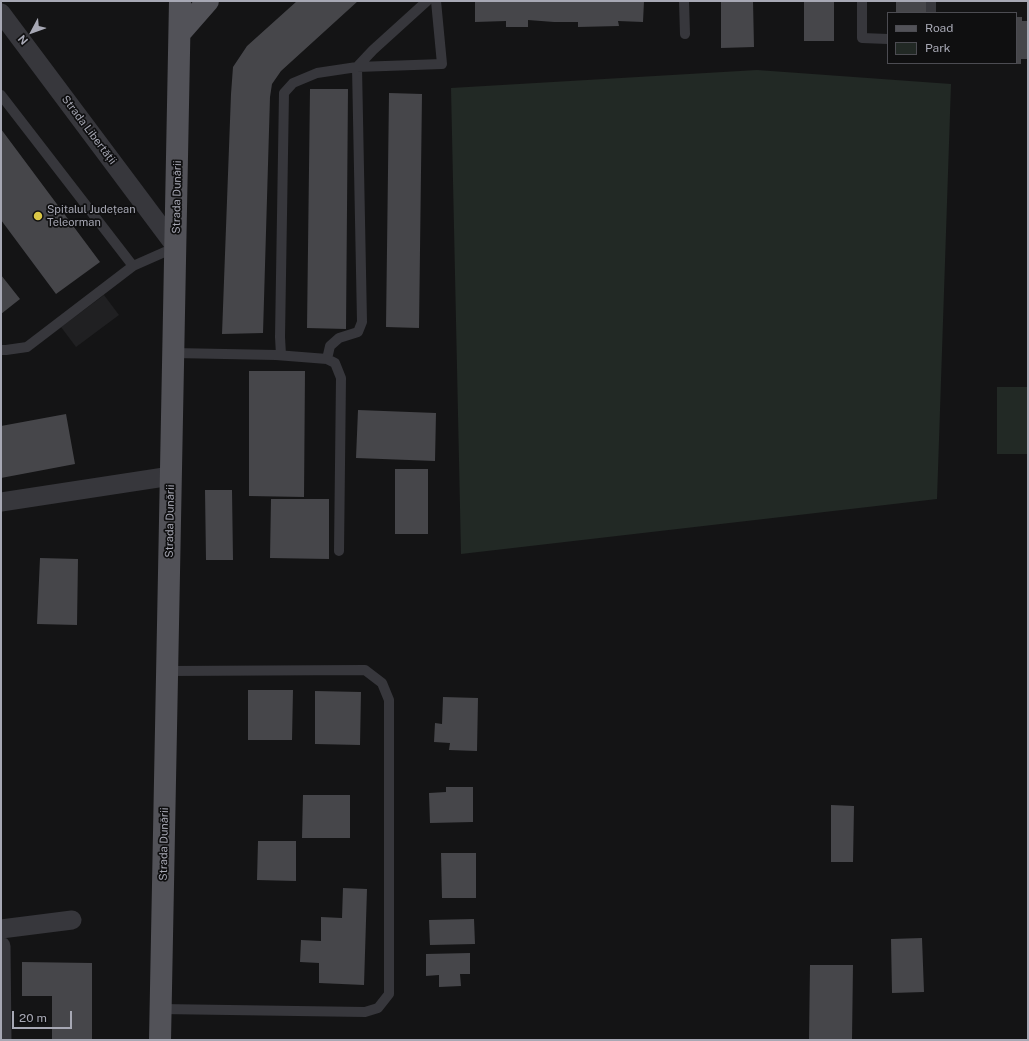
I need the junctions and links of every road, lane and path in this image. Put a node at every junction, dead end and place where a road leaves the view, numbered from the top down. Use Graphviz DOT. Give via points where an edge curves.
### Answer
graph roads {
  1 [pos="180,1"];
  2 [pos="208,1"];
  3 [pos="427,1"];
  4 [pos="436,1"];
  5 [pos="684,1"];
  6 [pos="862,1"];
  7 [pos="931,1"];
  8 [pos="931,12"];
  9 [pos="1,13"];
  10 [pos="180,33"];
  11 [pos="685,34"];
  12 [pos="887,39"];
  13 [pos="357,67"];
  14 [pos="1,95"];
  15 [pos="176,247"];
  16 [pos="133,266"];
  17 [pos="1,350"];
  18 [pos="174,353"];
  19 [pos="281,355"];
  20 [pos="327,359"];
  21 [pos="171,476"];
  22 [pos="1,502"];
  23 [pos="339,551"];
  24 [pos="167,671"];
  25 [pos="72,920"];
  26 [pos="1,929"];
  27 [pos="1,946"];
  28 [pos="160,1009"];
  29 [pos="2,1040"];
  30 [pos="160,1040"];
  1 -- 10 [label="main road, Strada Dunării"];
  2 -- 10 [label="main road"];
  3 -- 13 [label="lane"];
  4 -- 13 [label="lane" via="442,64"];
  5 -- 11 [label="lane"];
  6 -- 12 [label="lane" via="862,38"];
  7 -- 8 [label="lane"];
  9 -- 15 [label="street, Strada Libertății"];
  10 -- 15 [label="main road, Strada Dunării"];
  13 -- 19 [label="lane" via="316,72 293,83 284,93"];
  13 -- 20 [label="lane" via="362,322 358,332 339,338 330,346"];
  14 -- 16 [label="lane"];
  15 -- 16 [label="lane"];
  15 -- 18 [label="main road, Strada Dunării"];
  16 -- 17 [label="lane" via="27,347"];
  18 -- 19 [label="lane"];
  18 -- 21 [label="main road, Strada Dunării"];
  19 -- 20 [label="lane"];
  20 -- 23 [label="lane" via="335,362 341,378"];
  21 -- 22 [label="street"];
  21 -- 24 [label="main road, Strada Dunării"];
  24 -- 28 [label="main road, Strada Dunării"];
  24 -- 28 [label="lane" via="365,670 382,682 389,700 388,994 378,1008 365,1012"];
  25 -- 26 [label="street"];
  27 -- 29 [label="street"];
  28 -- 30 [label="main road, Strada Dunării"];
}
